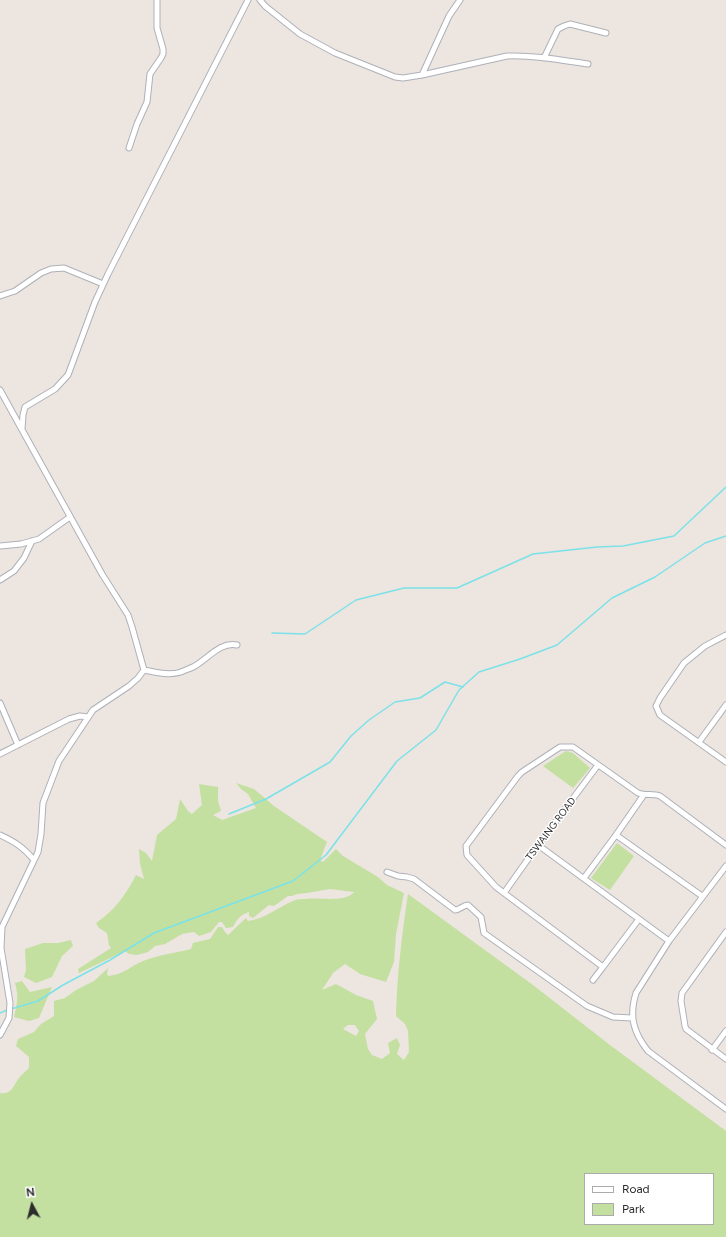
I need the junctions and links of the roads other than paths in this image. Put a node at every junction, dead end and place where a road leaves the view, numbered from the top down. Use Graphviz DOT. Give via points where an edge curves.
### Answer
graph roads {
  1 [pos="157,0"];
  2 [pos="248,0"];
  3 [pos="260,0"];
  4 [pos="460,0"];
  5 [pos="606,33"];
  6 [pos="544,58"];
  7 [pos="588,64"];
  8 [pos="422,76"];
  9 [pos="129,148"];
  10 [pos="103,284"];
  11 [pos="0,296"];
  12 [pos="0,390"];
  13 [pos="22,429"];
  14 [pos="70,517"];
  15 [pos="32,541"];
  16 [pos="0,546"];
  17 [pos="0,580"];
  18 [pos="726,635"];
  19 [pos="237,644"];
  20 [pos="144,670"];
  21 [pos="0,704"];
  22 [pos="726,705"];
  23 [pos="88,717"];
  24 [pos="699,742"];
  25 [pos="18,745"];
  26 [pos="0,754"];
  27 [pos="726,762"];
  28 [pos="598,765"];
  29 [pos="644,796"];
  30 [pos="0,835"];
  31 [pos="616,835"];
  32 [pos="538,845"];
  33 [pos="726,845"];
  34 [pos="34,860"];
  35 [pos="726,866"];
  36 [pos="387,872"];
  37 [pos="584,878"];
  38 [pos="504,893"];
  39 [pos="702,896"];
  40 [pos="639,919"];
  41 [pos="726,932"];
  42 [pos="669,941"];
  43 [pos="604,967"];
  44 [pos="593,980"];
  45 [pos="632,1018"];
  46 [pos="726,1031"];
  47 [pos="0,1035"];
  48 [pos="712,1050"];
  49 [pos="726,1059"];
  50 [pos="726,1109"];
  1 -- 9 [label="street" via="156,28 163,54 150,74 148,96"];
  2 -- 10 [label="street"];
  3 -- 8 [label="street" via="300,34 335,53 395,77"];
  4 -- 8 [label="street" via="449,16"];
  5 -- 6 [label="street" via="570,24 564,26 558,29"];
  6 -- 7 [label="street"];
  6 -- 8 [label="street" via="507,56"];
  10 -- 11 [label="street" via="64,268 51,269"];
  10 -- 13 [label="street" via="68,375 55,389 25,408"];
  12 -- 13 [label="street"];
  13 -- 14 [label="street"];
  14 -- 15 [label="street" via="39,539"];
  14 -- 20 [label="street" via="128,615"];
  15 -- 16 [label="street"];
  15 -- 17 [label="street" via="14,571"];
  18 -- 24 [label="street" via="705,646 684,663 657,703 660,715"];
  19 -- 20 [label="street" via="226,645 180,672"];
  20 -- 23 [label="street" via="129,686 93,710"];
  21 -- 25 [label="street"];
  22 -- 24 [label="street"];
  23 -- 25 [label="street" via="70,719"];
  23 -- 34 [label="street" via="55,768 43,804 41,834"];
  24 -- 27 [label="street"];
  25 -- 26 [label="street"];
  28 -- 29 [label="street"];
  28 -- 32 [label="street, TSWAING ROAD"];
  28 -- 38 [label="street" via="573,747 560,747 518,776 468,843 467,855"];
  29 -- 31 [label="street"];
  29 -- 33 [label="street" via="660,796"];
  30 -- 34 [label="street" via="19,845"];
  31 -- 37 [label="street"];
  31 -- 39 [label="street"];
  32 -- 37 [label="street"];
  32 -- 38 [label="street, TSWAING ROAD"];
  34 -- 47 [label="street" via="2,927 1,948 10,1003 8,1018"];
  35 -- 39 [label="street"];
  36 -- 45 [label="street" via="414,879 455,910 468,905 481,916 484,933 587,1006 613,1018"];
  37 -- 40 [label="street"];
  38 -- 43 [label="street"];
  39 -- 42 [label="street"];
  40 -- 42 [label="street"];
  40 -- 43 [label="street"];
  41 -- 48 [label="street" via="681,997 685,1026"];
  42 -- 45 [label="street" via="636,992"];
  43 -- 44 [label="street"];
  45 -- 50 [label="street" via="635,1030 648,1051"];
  46 -- 48 [label="street"];
  48 -- 49 [label="street"];
}
